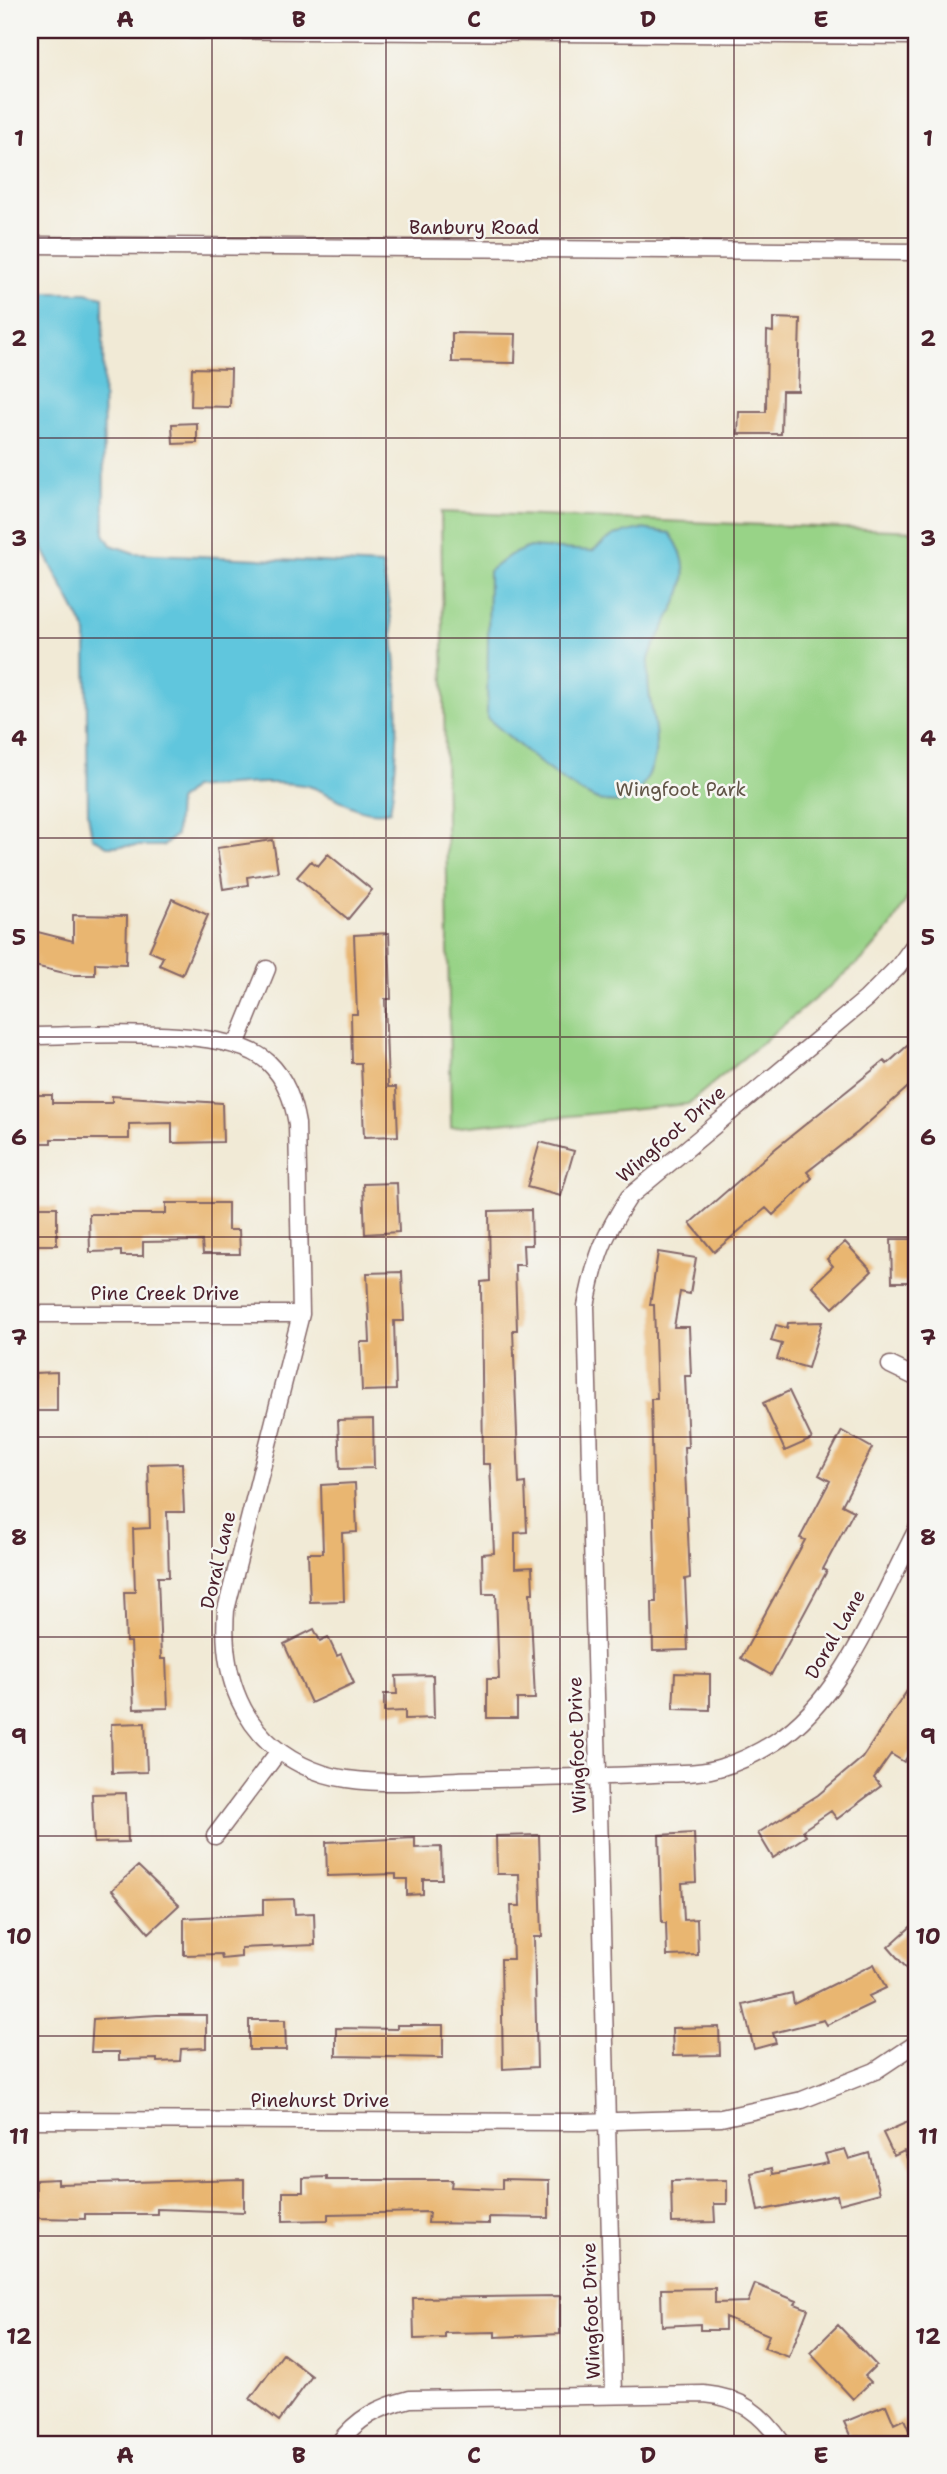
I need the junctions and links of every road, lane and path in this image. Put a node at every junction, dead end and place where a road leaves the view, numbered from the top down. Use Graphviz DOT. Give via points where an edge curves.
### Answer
graph roads {
  1 [pos="191,30"];
  2 [pos="283,30"];
  3 [pos="618,31"];
  4 [pos="917,36"];
  5 [pos="30,245"];
  6 [pos="917,252"];
  7 [pos="917,941"];
  8 [pos="267,969"];
  9 [pos="30,1035"];
  10 [pos="236,1045"];
  11 [pos="30,1314"];
  12 [pos="301,1314"];
  13 [pos="890,1365"];
  14 [pos="917,1378"];
  15 [pos="917,1530"];
  16 [pos="279,1751"];
  17 [pos="598,1777"];
  18 [pos="215,1836"];
  19 [pos="917,2043"];
  20 [pos="30,2120"];
  21 [pos="610,2121"];
  22 [pos="614,2395"];
  23 [pos="338,2444"];
  24 [pos="783,2444"];
  1 -- 2 [label="street"];
  2 -- 3 [label="street"];
  3 -- 4 [label="street"];
  5 -- 6 [label="street, Banbury Road"];
  7 -- 17 [label="street, Wingfoot Drive" via="866,999 629,1197 606,1231 586,1306"];
  8 -- 10 [label="street"];
  9 -- 10 [label="street, Doral Lane" via="173,1036"];
  10 -- 12 [label="street, Doral Lane" via="266,1061 294,1105"];
  11 -- 12 [label="street, Pine Creek Drive"];
  12 -- 16 [label="street, Doral Lane" via="226,1610 224,1639 230,1682 239,1702"];
  13 -- 14 [label="street"];
  15 -- 17 [label="street, Doral Lane" via="844,1667 796,1727 721,1768"];
  16 -- 17 [label="street, Doral Lane" via="324,1774 348,1779"];
  16 -- 18 [label="street"];
  17 -- 21 [label="street, Wingfoot Drive"];
  19 -- 21 [label="street, Pinehurst Drive" via="875,2071 802,2100 721,2118"];
  20 -- 21 [label="street, Pinehurst Drive"];
  21 -- 22 [label="street, Wingfoot Drive"];
  22 -- 23 [label="street, Wingfoot Drive" via="410,2399 384,2405 365,2416"];
  22 -- 24 [label="street" via="724,2396 753,2410"];
}
